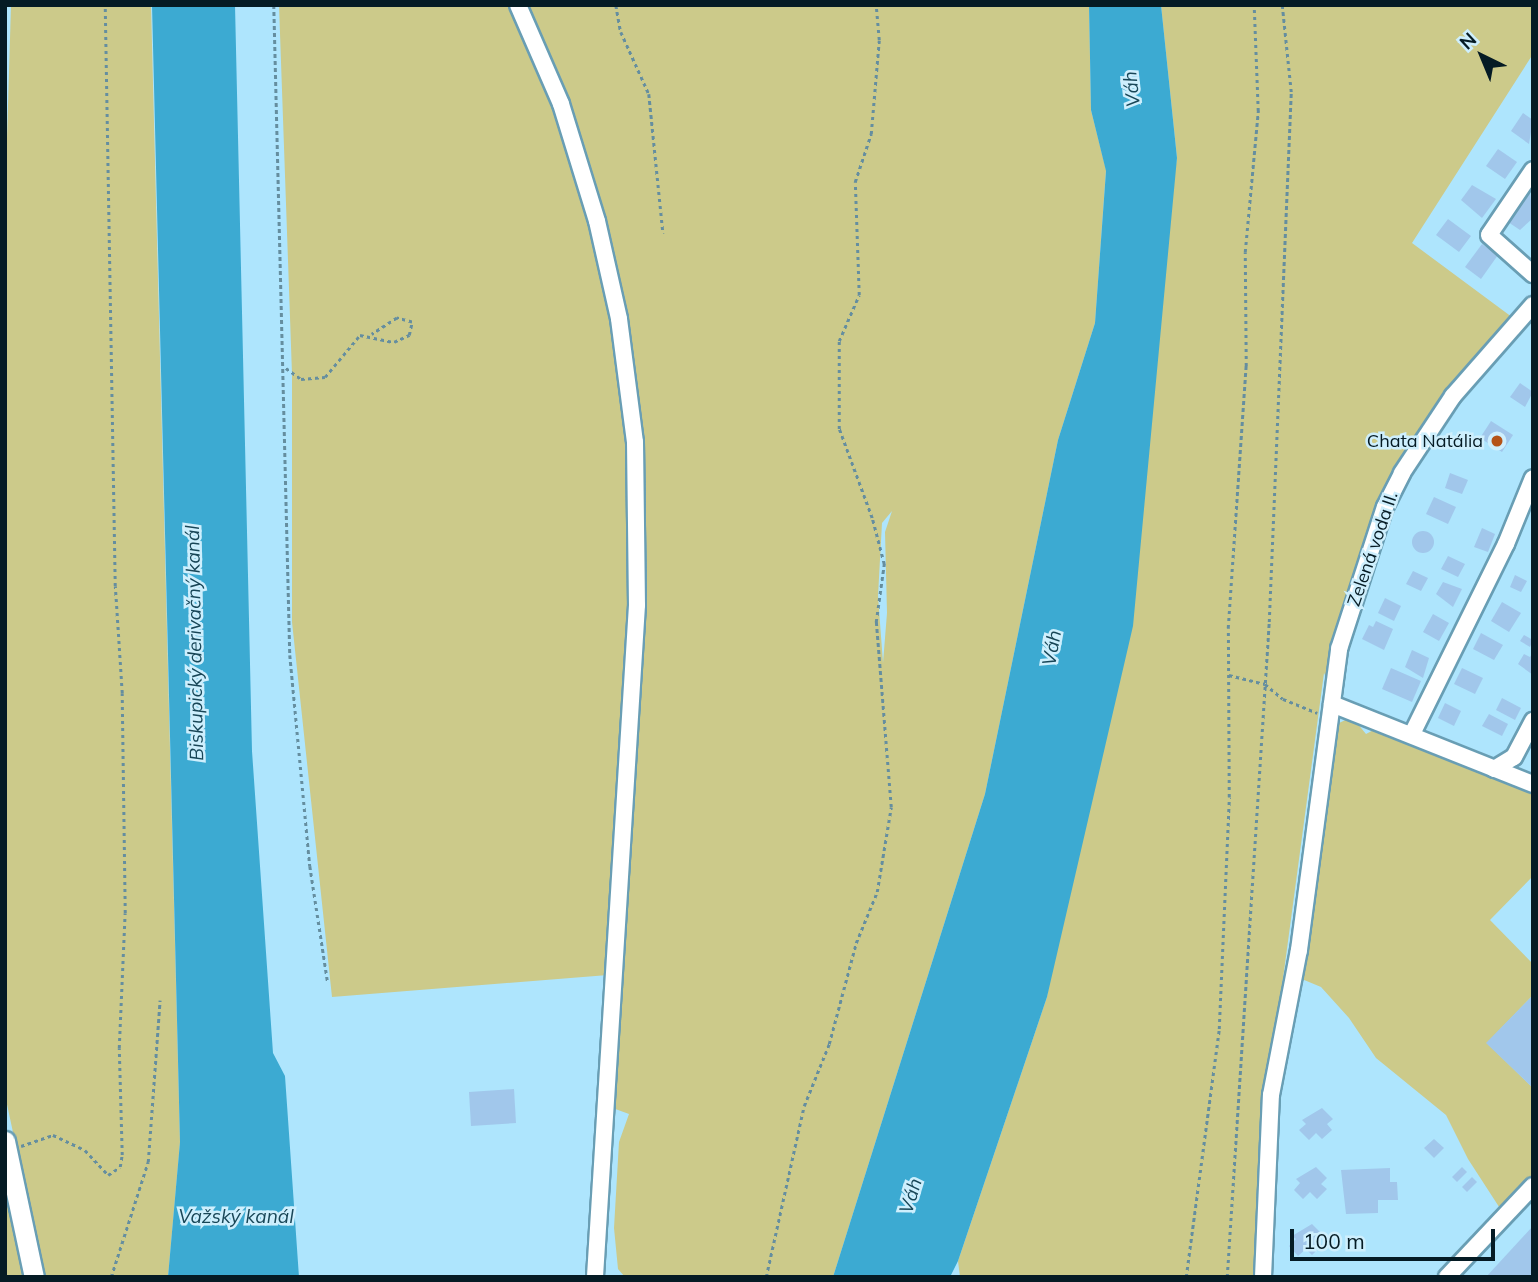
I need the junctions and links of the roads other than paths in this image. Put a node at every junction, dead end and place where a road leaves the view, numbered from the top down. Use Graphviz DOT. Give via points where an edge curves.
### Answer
graph roads {
  1 [pos="518,5"];
  2 [pos="1533,170"];
  3 [pos="1533,274"];
  4 [pos="1531,310"];
  5 [pos="1533,478"];
  6 [pos="1331,710"];
  7 [pos="1533,721"];
  8 [pos="1412,734"];
  9 [pos="1514,757"];
  10 [pos="1494,769"];
  11 [pos="1526,781"];
  12 [pos="6,1146"];
  13 [pos="1533,1186"];
  14 [pos="34,1277"];
  15 [pos="595,1277"];
  16 [pos="1263,1277"];
  17 [pos="1447,1277"];
  1 -- 15 [label="street" via="561,104 597,221 619,319 635,442 637,605"];
  2 -- 3 [label="street" via="1489,235"];
  4 -- 6 [label="street, Zelená voda II." via="1453,396 1402,473 1385,507 1339,649"];
  5 -- 8 [label="street" via="1506,544"];
  6 -- 8 [label="street"];
  6 -- 16 [label="street, Zelená voda II." via="1299,950 1271,1095"];
  7 -- 9 [label="street"];
  8 -- 10 [label="street"];
  9 -- 10 [label="street"];
  9 -- 11 [label="street"];
  10 -- 11 [label="street"];
  12 -- 14 [label="main road"];
  13 -- 17 [label="street"];
}
